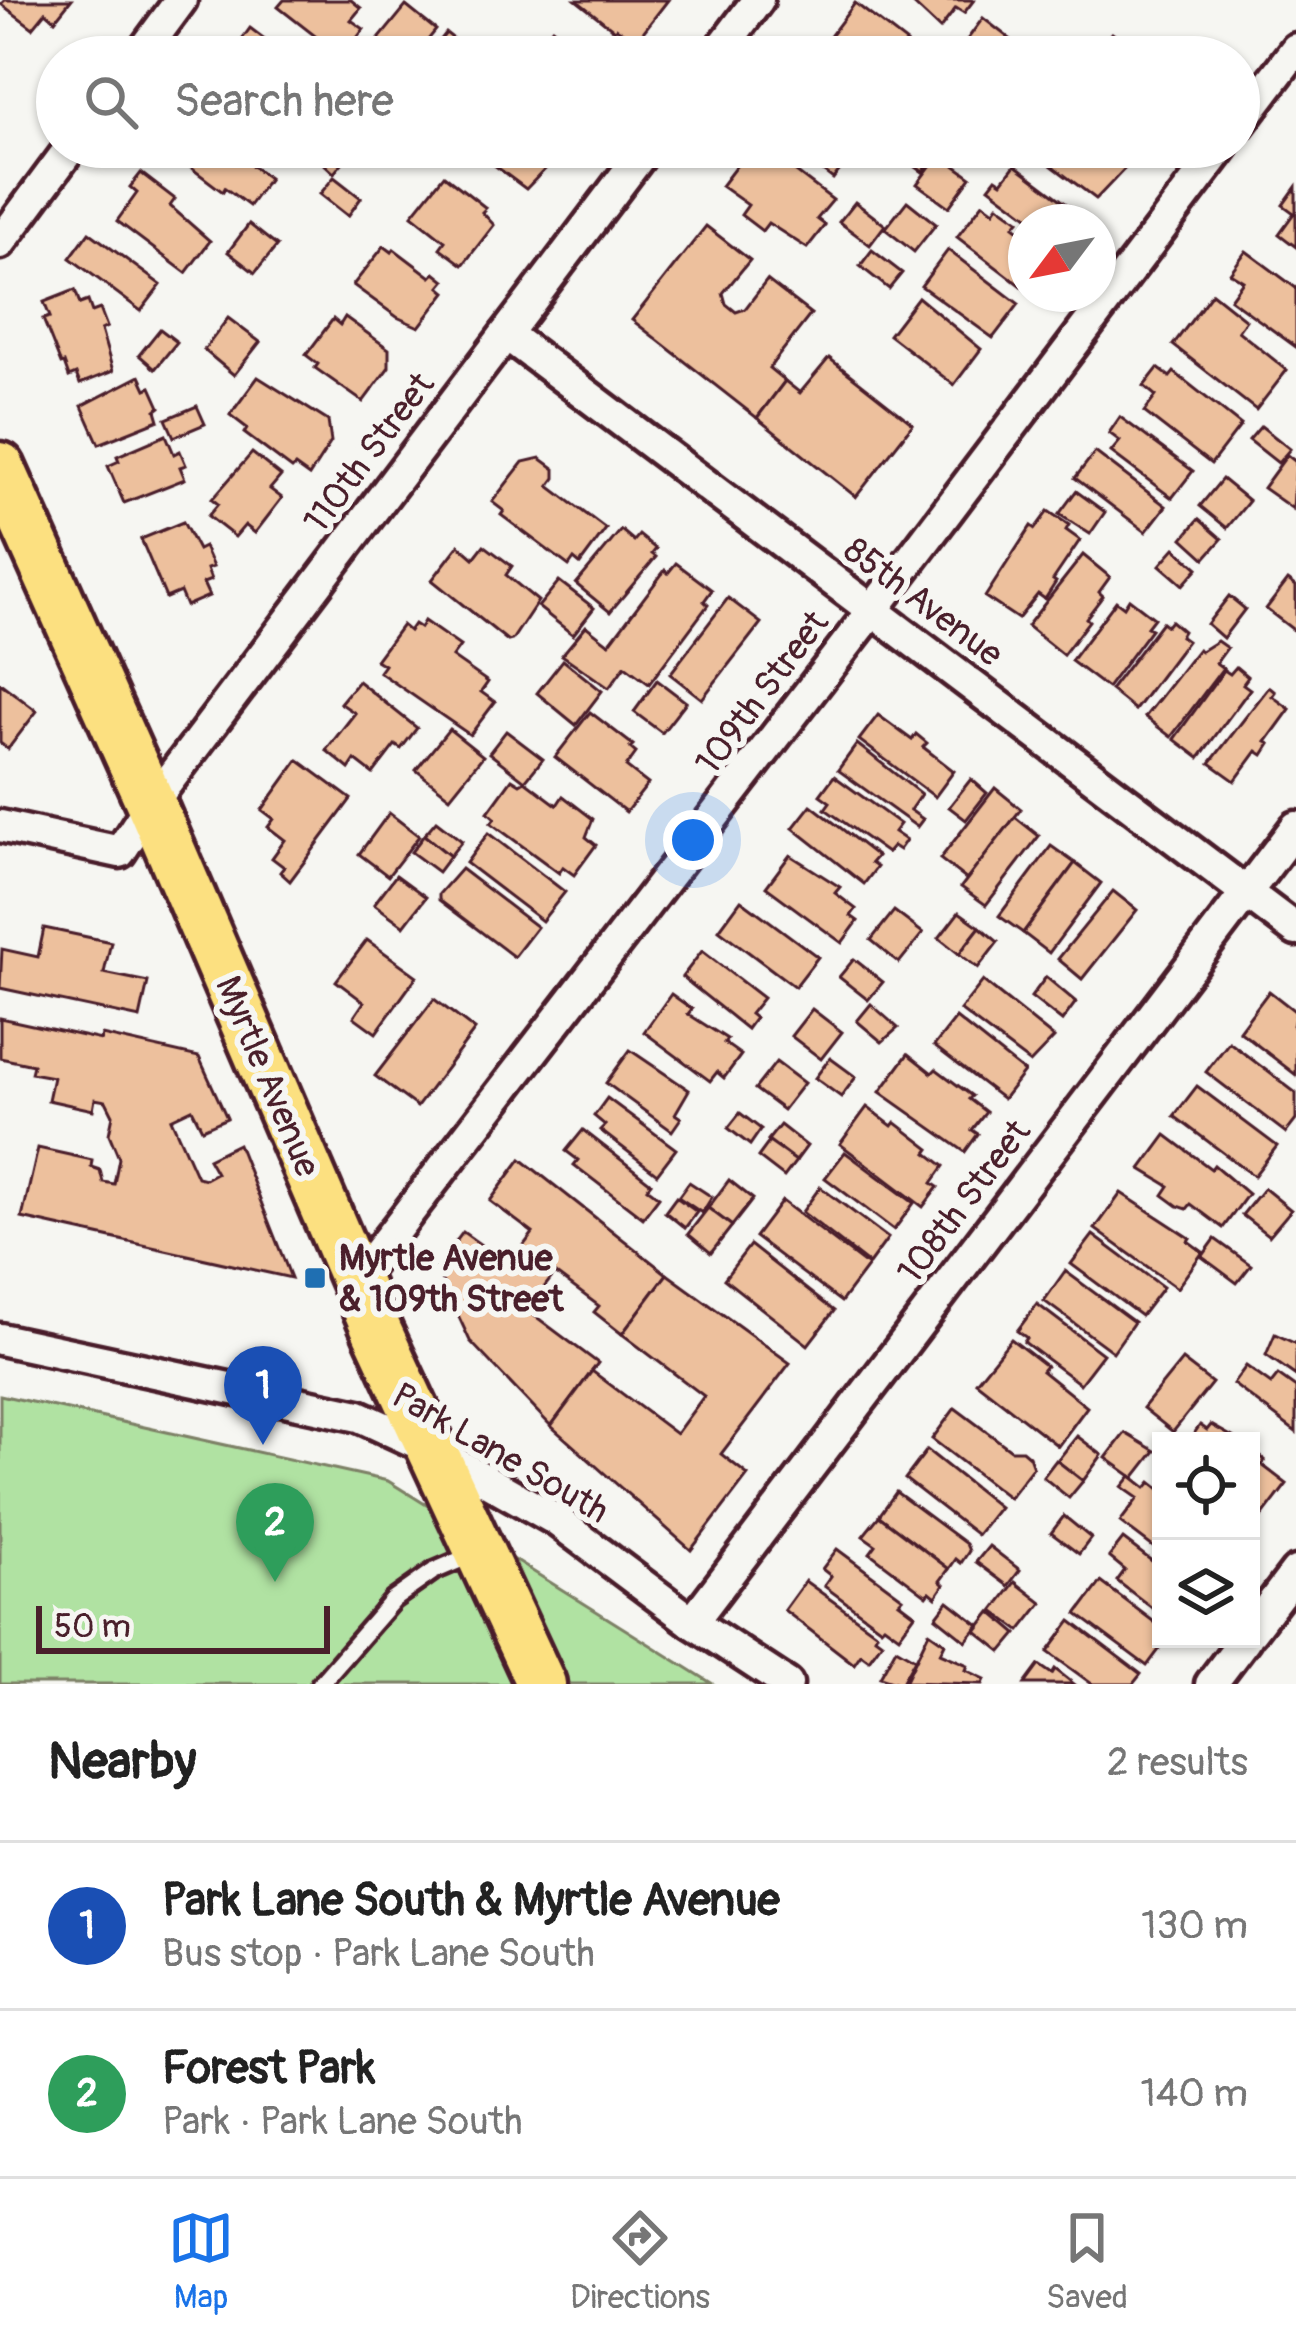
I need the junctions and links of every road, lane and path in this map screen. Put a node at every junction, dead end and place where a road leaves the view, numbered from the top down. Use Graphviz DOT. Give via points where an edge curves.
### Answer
graph roads {
  1 [pos="181,0"];
  2 [pos="758,0"];
  3 [pos="154,36"];
  4 [pos="731,36"];
  5 [pos="1296,49"];
  6 [pos="1260,96"];
  7 [pos="55,168"];
  8 [pos="631,168"];
  9 [pos="1206,168"];
  10 [pos="0,243"];
  11 [pos="506,334"];
  12 [pos="3,478"];
  13 [pos="872,611"];
  14 [pos="151,804"];
  15 [pos="0,826"];
  16 [pos="1296,827"];
  17 [pos="1247,892"];
  18 [pos="1296,930"];
  19 [pos="356,1280"];
  20 [pos="0,1339"];
  21 [pos="435,1451"];
  22 [pos="482,1550"];
  23 [pos="1296,1571"];
  24 [pos="1260,1619"];
  25 [pos="692,1622"];
  26 [pos="1238,1648"];
  27 [pos="320,1684"];
  28 [pos="541,1684"];
  29 [pos="787,1684"];
  30 [pos="1211,1684"];
  1 -- 3 [label="street"];
  2 -- 4 [label="street"];
  5 -- 6 [label="street"];
  7 -- 10 [label="street"];
  8 -- 11 [label="street, 110th Street"];
  9 -- 13 [label="street, 109th Street"];
  11 -- 13 [label="street, 85th Avenue"];
  11 -- 14 [label="street, 110th Street"];
  12 -- 14 [label="main road, Myrtle Avenue"];
  13 -- 17 [label="street, 85th Avenue"];
  13 -- 19 [label="street, 109th Street"];
  14 -- 15 [label="street, 110th Street" via="120,852"];
  14 -- 19 [label="main road, Myrtle Avenue"];
  16 -- 17 [label="street, 108th Street"];
  17 -- 18 [label="street, 85th Avenue"];
  17 -- 25 [label="street, 108th Street"];
  19 -- 21 [label="main road, Myrtle Avenue"];
  20 -- 21 [label="street, Park Lane South" via="359,1416"];
  21 -- 22 [label="main road, Myrtle Avenue"];
  21 -- 25 [label="street, Park Lane South" via="556,1520"];
  22 -- 27 [label="lane" via="393,1600"];
  22 -- 28 [label="main road, Myrtle Avenue"];
  23 -- 24 [label="street"];
  25 -- 29 [label="street, Park Lane South"];
  26 -- 30 [label="street"];
}
